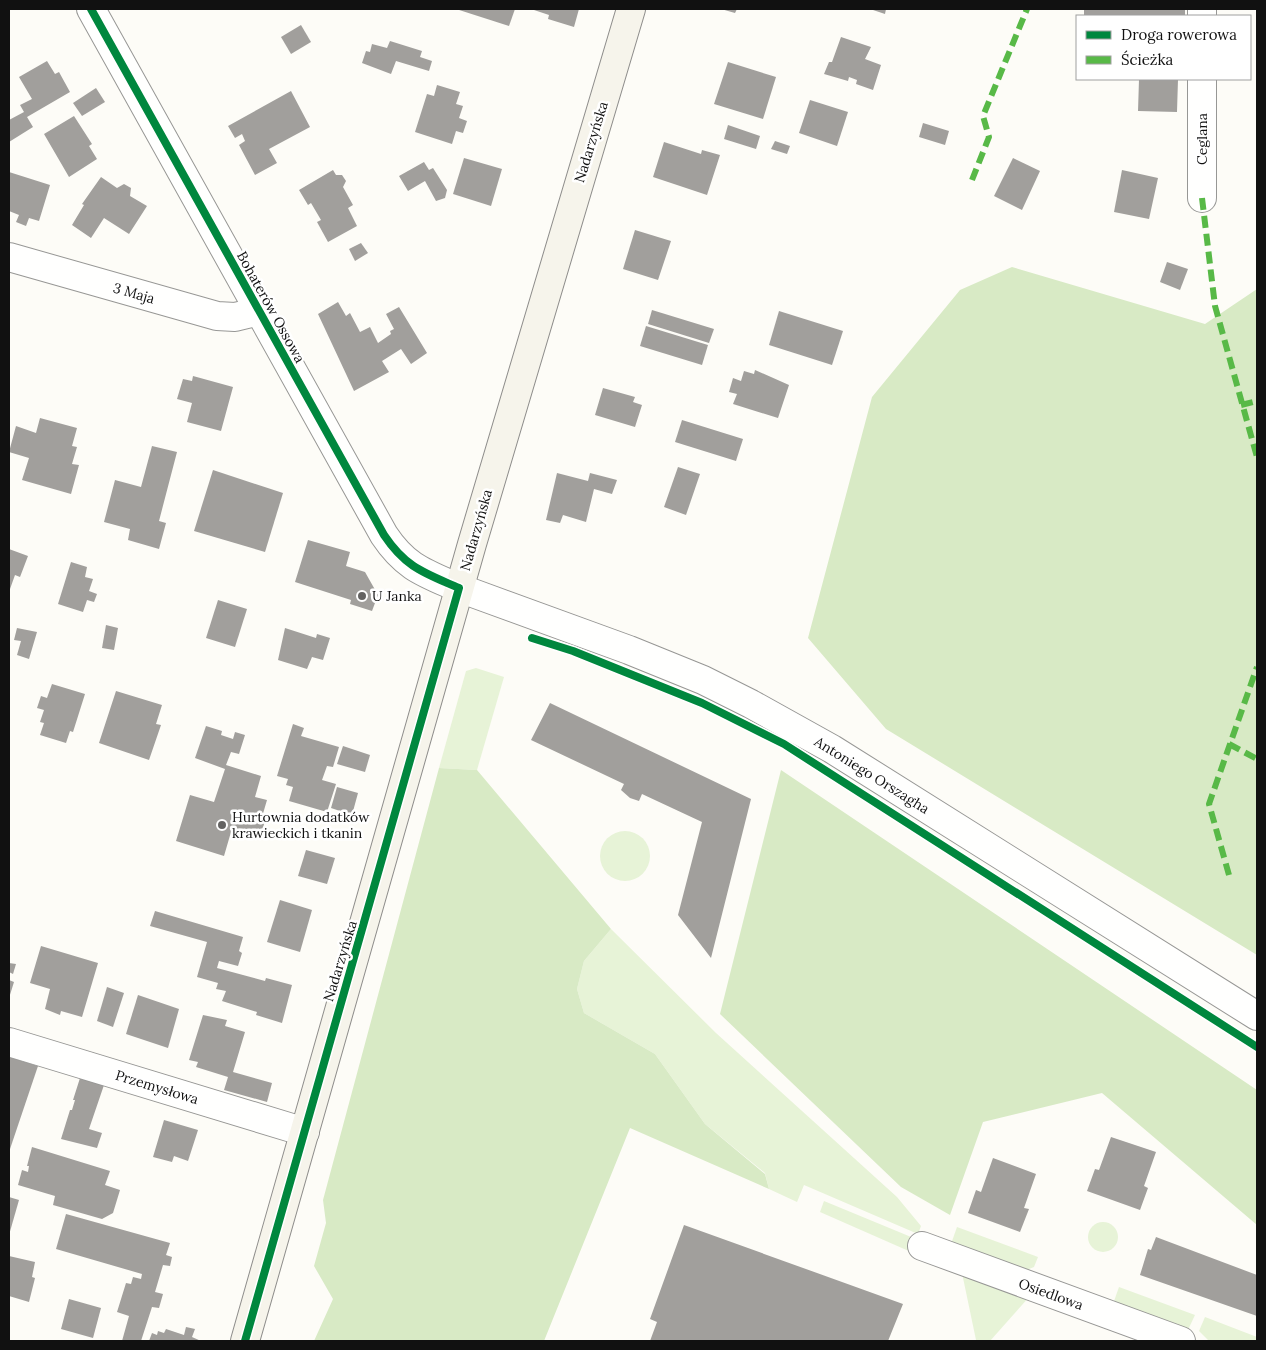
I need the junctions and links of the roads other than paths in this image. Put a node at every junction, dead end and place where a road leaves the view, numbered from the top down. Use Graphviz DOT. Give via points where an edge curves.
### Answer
graph roads {
  1 [pos="91,9"];
  2 [pos="631,9"];
  3 [pos="1202,80"];
  4 [pos="1202,198"];
  5 [pos="9,257"];
  6 [pos="259,311"];
  7 [pos="459,588"];
  8 [pos="1257,1016"];
  9 [pos="9,1042"];
  10 [pos="305,1132"];
  11 [pos="922,1246"];
  12 [pos="245,1341"];
  13 [pos="1181,1341"];
  1 -- 6 [label="street, Bohaterów Ossowa"];
  2 -- 7 [label="main road, Nadarzyńska"];
  3 -- 4 [label="street, Ceglana"];
  5 -- 6 [label="street, 3 Maja" via="217,316 235,317"];
  6 -- 7 [label="street, Bohaterów Ossowa" via="394,550 420,571"];
  7 -- 8 [label="street, Antoniego Orszagha" via="628,650 703,680 751,704 832,750"];
  7 -- 10 [label="main road, Nadarzyńska"];
  9 -- 10 [label="street, Przemysłowa"];
  10 -- 12 [label="main road, Nadarzyńska"];
  11 -- 13 [label="street, Osiedlowa"];
}
